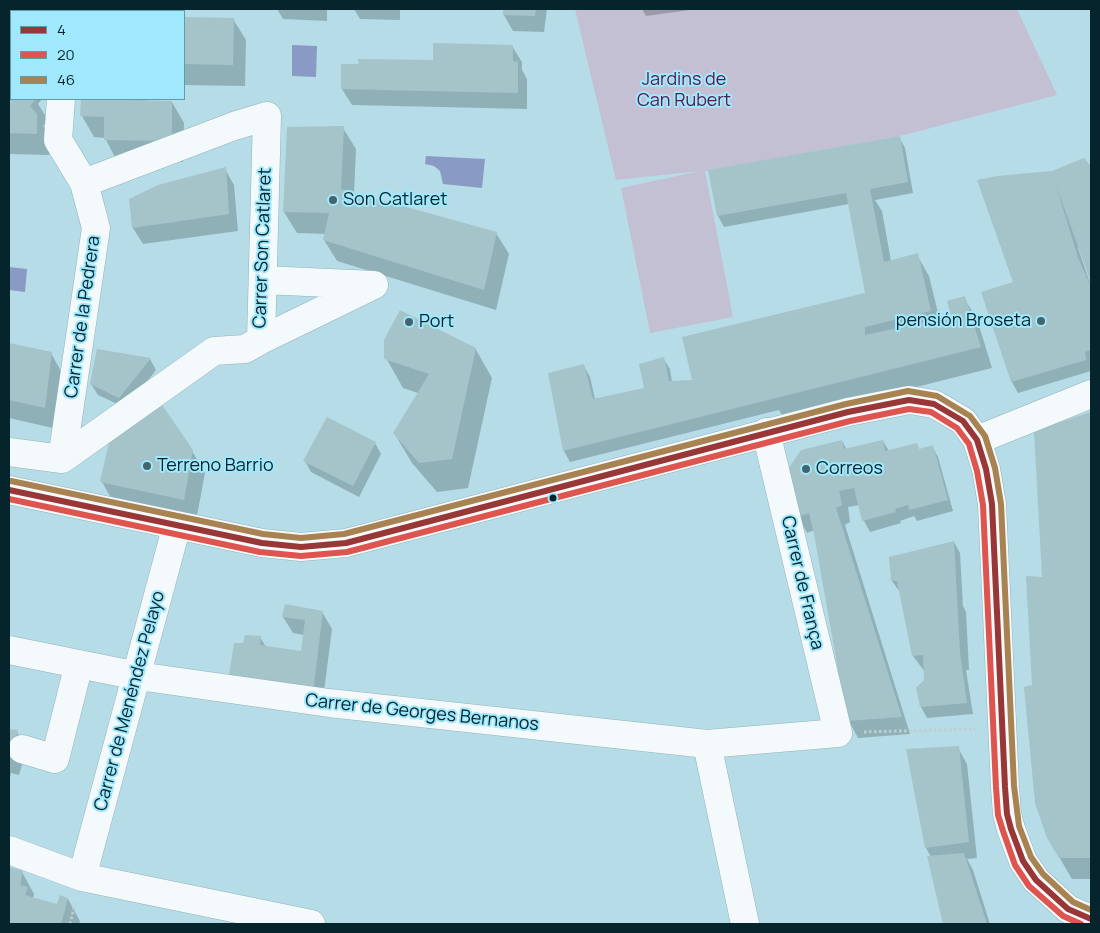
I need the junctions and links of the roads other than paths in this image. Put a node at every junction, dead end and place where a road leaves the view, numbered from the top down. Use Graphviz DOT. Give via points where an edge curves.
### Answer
graph roads {
  1 [pos="61,100"];
  2 [pos="84,183"];
  3 [pos="263,280"];
  4 [pos="260,340"];
  5 [pos="1091,394"];
  6 [pos="766,432"];
  7 [pos="977,440"];
  8 [pos="9,452"];
  9 [pos="62,459"];
  10 [pos="9,490"];
  11 [pos="177,525"];
  12 [pos="9,650"];
  13 [pos="80,664"];
  14 [pos="138,676"];
  15 [pos="838,733"];
  16 [pos="707,744"];
  17 [pos="22,749"];
  18 [pos="9,850"];
  19 [pos="82,877"];
  20 [pos="1080,914"];
  21 [pos="311,924"];
  22 [pos="745,924"];
  1 -- 2 [label="street, Carrer de la Pedrera" via="58,140"];
  2 -- 3 [label="street, Carrer Son Catlaret" via="267,116"];
  2 -- 9 [label="street, Carrer de la Pedrera" via="96,228"];
  3 -- 4 [label="street, Carrer Son Catlaret"];
  3 -- 4 [label="street" via="374,285"];
  4 -- 9 [label="street, Carrer Son Catlaret" via="245,349 214,351"];
  5 -- 7 [label="street"];
  6 -- 7 [label="street" via="908,400 948,410 963,421"];
  6 -- 11 [label="street" via="346,543 301,547 262,543"];
  6 -- 15 [label="street, Carrer de França"];
  7 -- 20 [label="street" via="992,504 1007,814 1016,843 1036,880"];
  8 -- 9 [label="street"];
  10 -- 11 [label="street"];
  11 -- 14 [label="street, Carrer de Menéndez Pelayo"];
  12 -- 13 [label="street, Carrer de Georges Bernanos"];
  13 -- 14 [label="street, Carrer de Georges Bernanos"];
  13 -- 17 [label="street" via="55,759"];
  14 -- 16 [label="street, Carrer de Georges Bernanos" via="329,704"];
  14 -- 19 [label="street, Carrer de Menéndez Pelayo"];
  15 -- 16 [label="street, Carrer de Georges Bernanos"];
  16 -- 22 [label="street"];
  18 -- 19 [label="street"];
  19 -- 21 [label="street"];
}
